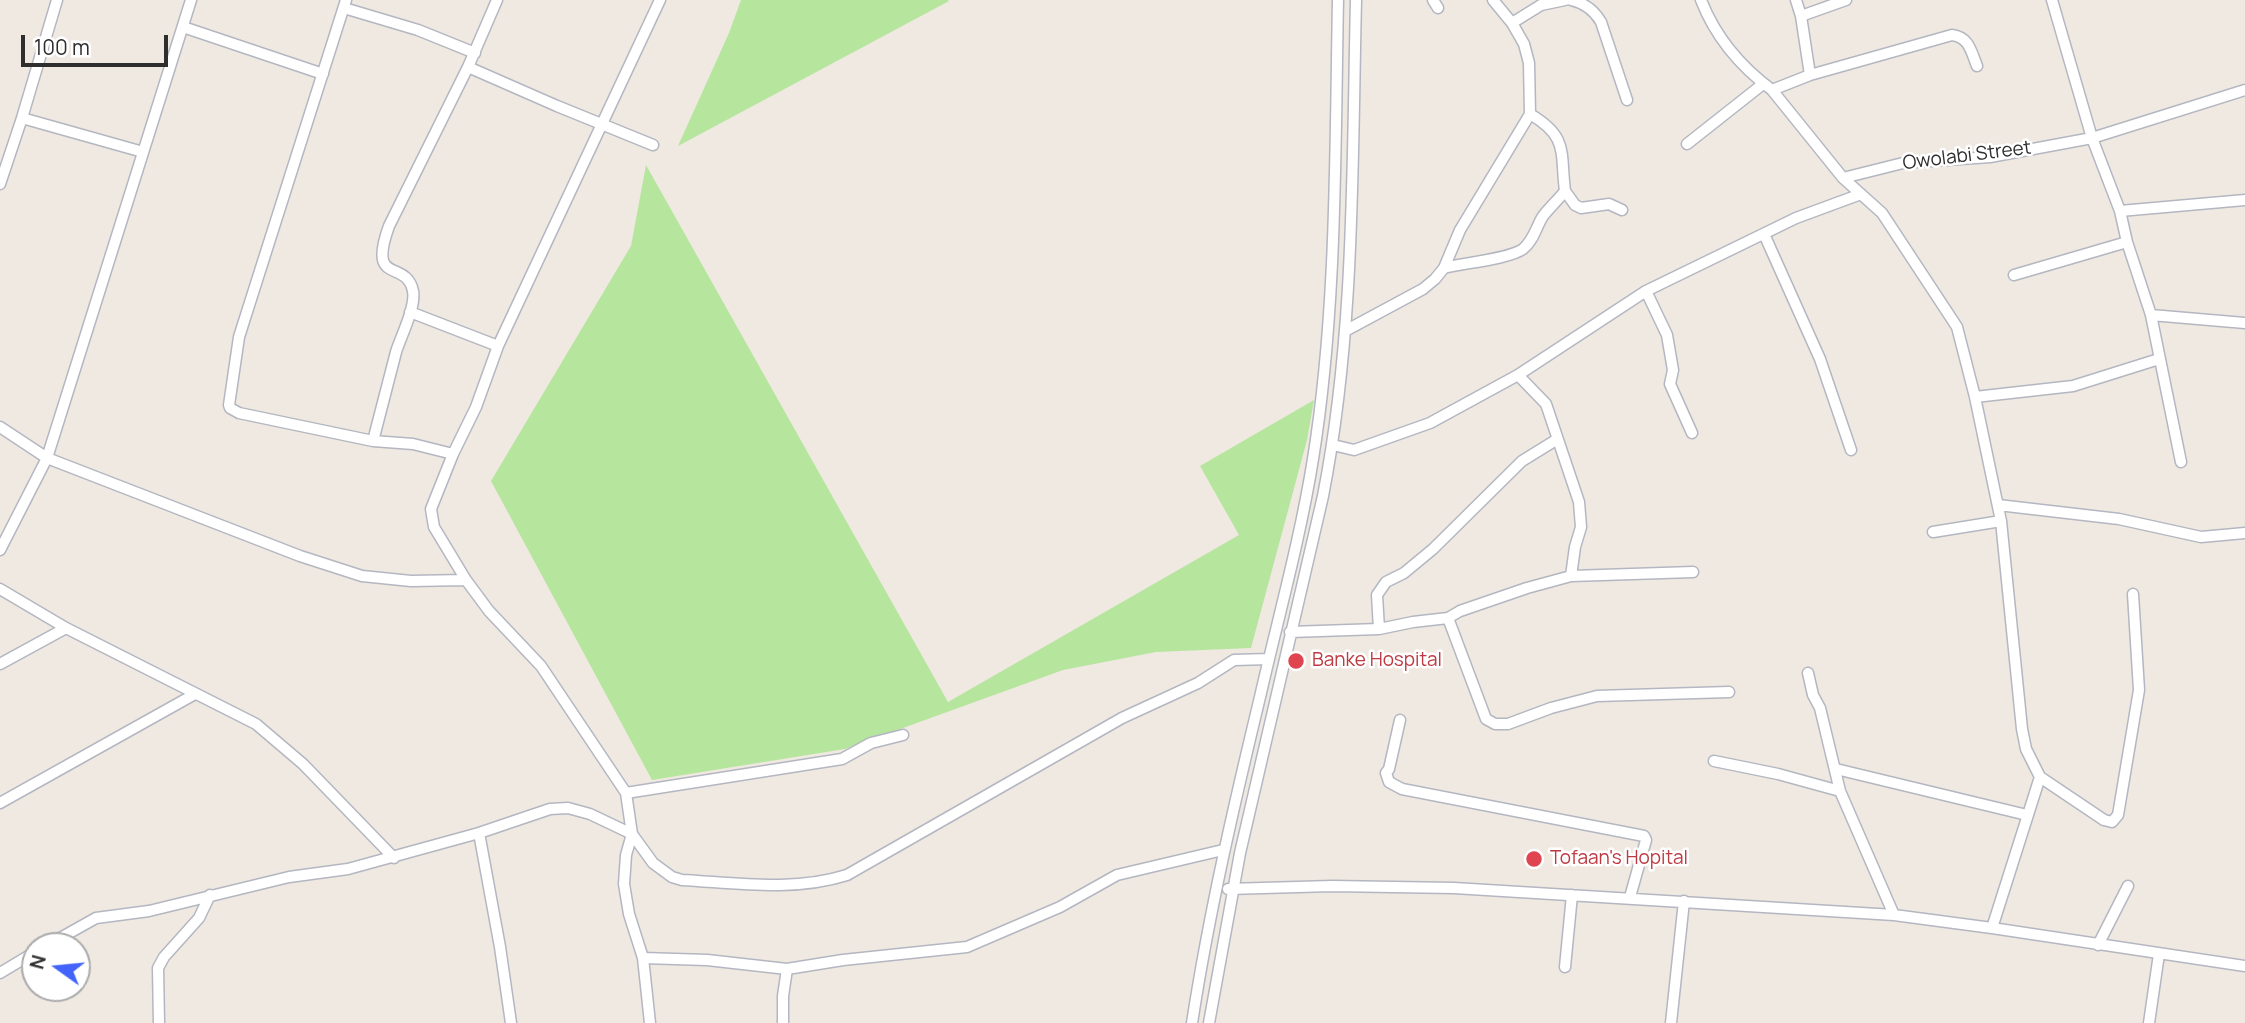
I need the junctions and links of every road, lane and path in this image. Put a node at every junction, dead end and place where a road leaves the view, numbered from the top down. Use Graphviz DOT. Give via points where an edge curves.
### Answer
graph roads {
  1 [pos="57,0"];
  2 [pos="191,0"];
  3 [pos="497,0"];
  4 [pos="660,0"];
  5 [pos="1338,0"];
  6 [pos="1356,0"];
  7 [pos="1493,0"];
  8 [pos="1565,0"];
  9 [pos="1571,0"];
  10 [pos="1701,0"];
  11 [pos="1796,0"];
  12 [pos="1846,0"];
  13 [pos="2052,0"];
  14 [pos="345,4"];
  15 [pos="1801,16"];
  16 [pos="1512,23"];
  17 [pos="183,27"];
  18 [pos="475,52"];
  19 [pos="1977,66"];
  20 [pos="468,67"];
  21 [pos="323,75"];
  22 [pos="1810,75"];
  23 [pos="1767,87"];
  24 [pos="2245,90"];
  25 [pos="1627,100"];
  26 [pos="1531,114"];
  27 [pos="22,118"];
  28 [pos="602,124"];
  29 [pos="2092,138"];
  30 [pos="1687,144"];
  31 [pos="653,145"];
  32 [pos="143,152"];
  33 [pos="1843,178"];
  34 [pos="0,184"];
  35 [pos="1565,191"];
  36 [pos="1861,194"];
  37 [pos="2245,200"];
  38 [pos="1622,210"];
  39 [pos="2120,211"];
  40 [pos="1764,234"];
  41 [pos="2127,242"];
  42 [pos="1444,268"];
  43 [pos="2014,275"];
  44 [pos="1646,291"];
  45 [pos="410,312"];
  46 [pos="2151,314"];
  47 [pos="2245,323"];
  48 [pos="1345,331"];
  49 [pos="498,346"];
  50 [pos="2159,359"];
  51 [pos="1518,375"];
  52 [pos="1975,397"];
  53 [pos="0,427"];
  54 [pos="1692,433"];
  55 [pos="1556,440"];
  56 [pos="373,441"];
  57 [pos="1333,445"];
  58 [pos="1851,450"];
  59 [pos="453,454"];
  60 [pos="47,458"];
  61 [pos="2181,462"];
  62 [pos="1998,505"];
  63 [pos="2001,521"];
  64 [pos="1933,532"];
  65 [pos="2245,533"];
  66 [pos="0,550"];
  67 [pos="1693,572"];
  68 [pos="1571,576"];
  69 [pos="466,580"];
  70 [pos="0,589"];
  71 [pos="2133,594"];
  72 [pos="1448,618"];
  73 [pos="66,628"];
  74 [pos="1379,629"];
  75 [pos="1290,632"];
  76 [pos="1269,659"];
  77 [pos="0,664"];
  78 [pos="1808,673"];
  79 [pos="1729,691"];
  80 [pos="195,694"];
  81 [pos="1400,720"];
  82 [pos="903,735"];
  83 [pos="1714,761"];
  84 [pos="1836,769"];
  85 [pos="2040,777"];
  86 [pos="1840,791"];
  87 [pos="626,793"];
  88 [pos="0,803"];
  89 [pos="2027,815"];
  90 [pos="479,833"];
  91 [pos="632,834"];
  92 [pos="1223,850"];
  93 [pos="394,858"];
  94 [pos="2128,886"];
  95 [pos="1215,887"];
  96 [pos="1232,889"];
  97 [pos="210,895"];
  98 [pos="1572,895"];
  99 [pos="1630,897"];
  100 [pos="1684,901"];
  101 [pos="1894,915"];
  102 [pos="1992,928"];
  103 [pos="71,932"];
  104 [pos="2098,945"];
  105 [pos="2159,954"];
  106 [pos="643,958"];
  107 [pos="21,961"];
  108 [pos="2245,966"];
  109 [pos="1565,967"];
  110 [pos="787,969"];
  111 [pos="0,973"];
  112 [pos="159,1023"];
  113 [pos="511,1023"];
  114 [pos="650,1023"];
  115 [pos="783,1023"];
  116 [pos="1192,1023"];
  117 [pos="1209,1023"];
  118 [pos="1671,1023"];
  119 [pos="2149,1023"];
  1 -- 27 [label="street"];
  2 -- 17 [label="street"];
  3 -- 18 [label="street"];
  4 -- 28 [label="street"];
  5 -- 76 [label="street" via="1323,370 1313,458"];
  6 -- 48 [label="street"];
  7 -- 16 [label="street"];
  8 -- 16 [label="street" via="1541,5"];
  9 -- 25 [label="street" via="1587,6 1601,22"];
  10 -- 23 [label="street" via="1715,32"];
  11 -- 15 [label="street"];
  12 -- 15 [label="street"];
  13 -- 29 [label="street"];
  14 -- 18 [label="street"];
  14 -- 21 [label="street"];
  15 -- 22 [label="street"];
  16 -- 26 [label="street" via="1530,63"];
  17 -- 21 [label="street"];
  17 -- 32 [label="street"];
  18 -- 20 [label="street"];
  19 -- 22 [label="street" via="1967,41 1952,35"];
  20 -- 28 [label="street"];
  20 -- 45 [label="street" via="382,247 384,264 411,285 414,299"];
  21 -- 56 [label="street" via="239,337 229,405 239,413"];
  22 -- 23 [label="street"];
  23 -- 30 [label="street"];
  23 -- 33 [label="street"];
  24 -- 29 [label="street, Owolabi Street"];
  26 -- 35 [label="street" via="1559,139"];
  26 -- 42 [label="street" via="1460,230"];
  27 -- 32 [label="street"];
  27 -- 34 [label="street"];
  28 -- 31 [label="street"];
  28 -- 49 [label="street"];
  29 -- 33 [label="street, Owolabi Street" via="1990,157 1903,163"];
  29 -- 39 [label="street"];
  32 -- 60 [label="street"];
  33 -- 36 [label="street"];
  35 -- 38 [label="street" via="1581,208 1609,204"];
  35 -- 42 [label="street" via="1523,249"];
  36 -- 40 [label="street"];
  36 -- 52 [label="street" via="1882,213 1958,327"];
  37 -- 39 [label="street"];
  39 -- 41 [label="street"];
  40 -- 44 [label="street"];
  40 -- 58 [label="street" via="1820,359"];
  41 -- 43 [label="street"];
  41 -- 46 [label="street"];
  42 -- 48 [label="street" via="1423,289"];
  44 -- 51 [label="street"];
  44 -- 54 [label="street" via="1667,335 1671,384"];
  45 -- 49 [label="street"];
  45 -- 56 [label="street"];
  46 -- 47 [label="street"];
  46 -- 50 [label="street"];
  48 -- 57 [label="street"];
  49 -- 59 [label="street"];
  50 -- 52 [label="street" via="2073,386"];
  50 -- 61 [label="street"];
  51 -- 55 [label="street" via="1546,404"];
  51 -- 57 [label="street" via="1430,423 1354,450"];
  52 -- 62 [label="street"];
  53 -- 60 [label="street"];
  55 -- 68 [label="street" via="1579,502 1581,527"];
  55 -- 74 [label="street" via="1522,461 1433,549 1386,582 1377,595"];
  56 -- 59 [label="street"];
  57 -- 75 [label="street"];
  59 -- 69 [label="street" via="430,516"];
  60 -- 66 [label="street"];
  60 -- 69 [label="street" via="362,576"];
  62 -- 63 [label="street"];
  62 -- 65 [label="street" via="2119,519 2201,537"];
  63 -- 64 [label="street"];
  63 -- 85 [label="street" via="2022,729"];
  67 -- 68 [label="street"];
  68 -- 72 [label="street"];
  69 -- 87 [label="street" via="541,666"];
  70 -- 73 [label="street"];
  71 -- 85 [label="street" via="2139,690 2118,815 2112,822 2104,820"];
  72 -- 74 [label="street"];
  72 -- 79 [label="street" via="1486,719 1495,724 1597,696"];
  73 -- 77 [label="street"];
  73 -- 80 [label="street"];
  74 -- 75 [label="street"];
  75 -- 96 [label="street"];
  76 -- 91 [label="street" via="1234,660 832,880 782,886 682,880 653,863"];
  76 -- 92 [label="street"];
  78 -- 84 [label="street"];
  80 -- 88 [label="street"];
  80 -- 93 [label="street" via="256,724 303,764"];
  81 -- 99 [label="street" via="1386,773 1389,782 1402,789 1644,836"];
  82 -- 87 [label="street" via="872,743 842,759"];
  83 -- 86 [label="street"];
  84 -- 86 [label="street"];
  84 -- 89 [label="street"];
  85 -- 89 [label="street"];
  86 -- 101 [label="street"];
  87 -- 91 [label="street"];
  89 -- 102 [label="street"];
  90 -- 91 [label="street" via="550,809 568,808"];
  90 -- 93 [label="street"];
  90 -- 113 [label="street"];
  91 -- 106 [label="street" via="624,884"];
  92 -- 95 [label="street"];
  92 -- 110 [label="street" via="1118,875 967,947"];
  93 -- 97 [label="street"];
  94 -- 104 [label="street"];
  95 -- 96 [label="street"];
  95 -- 116 [label="street"];
  96 -- 98 [label="street" via="1454,888"];
  96 -- 117 [label="street"];
  97 -- 103 [label="street" via="149,911 96,918"];
  97 -- 112 [label="street" via="199,918 158,968"];
  98 -- 99 [label="street"];
  98 -- 109 [label="street"];
  99 -- 100 [label="street"];
  100 -- 101 [label="street"];
  100 -- 118 [label="street"];
  101 -- 102 [label="street"];
  102 -- 104 [label="street"];
  104 -- 105 [label="street"];
  105 -- 108 [label="street"];
  105 -- 119 [label="street"];
  106 -- 110 [label="street"];
  106 -- 114 [label="street"];
  107 -- 111 [label="street"];
  110 -- 115 [label="street"];
}
